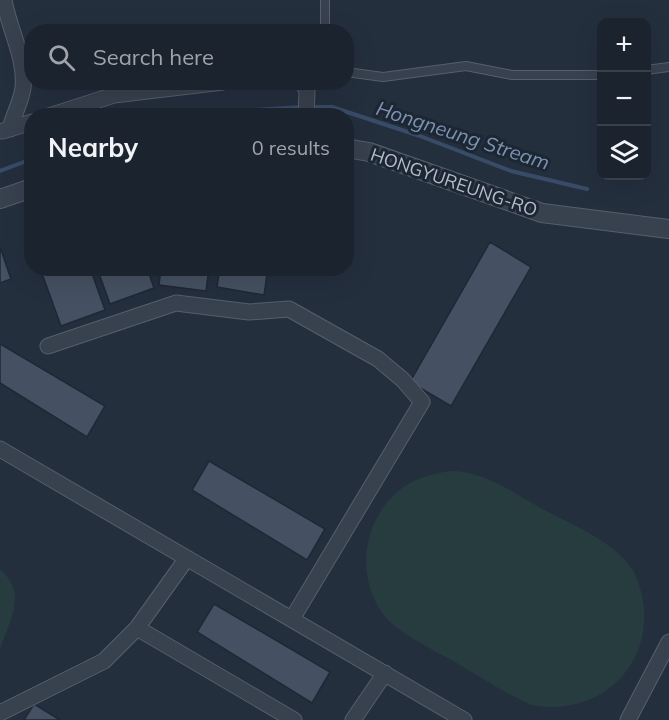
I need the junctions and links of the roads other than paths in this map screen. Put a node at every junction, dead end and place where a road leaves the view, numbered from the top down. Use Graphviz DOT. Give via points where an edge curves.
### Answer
graph roads {
  1 [pos="4,0"];
  2 [pos="325,0"];
  3 [pos="325,24"];
  4 [pos="669,67"];
  5 [pos="651,69"];
  6 [pos="354,73"];
  7 [pos="597,75"];
  8 [pos="156,90"];
  9 [pos="304,90"];
  10 [pos="74,108"];
  11 [pos="306,108"];
  12 [pos="24,125"];
  13 [pos="5,131"];
  14 [pos="354,149"];
  15 [pos="24,191"];
  16 [pos="0,199"];
  17 [pos="669,229"];
  18 [pos="48,346"];
  19 [pos="0,449"];
  20 [pos="187,558"];
  21 [pos="292,619"];
  22 [pos="137,628"];
  23 [pos="669,642"];
  24 [pos="385,674"];
  25 [pos="0,713"];
  26 [pos="294,720"];
  27 [pos="353,720"];
  28 [pos="464,720"];
  29 [pos="628,720"];
  1 -- 13 [label="street" via="22,78 21,97"];
  2 -- 3 [label="lane"];
  4 -- 5 [label="lane"];
  6 -- 7 [label="lane" via="383,77 466,66 512,75"];
  8 -- 10 [label="street" via="114,95"];
  9 -- 11 [label="street"];
  12 -- 13 [label="street"];
  14 -- 17 [label="street, HONGYUREUNG-RO" via="543,213"];
  15 -- 16 [label="street"];
  18 -- 21 [label="street" via="176,303 249,312 289,309 378,359 403,380 422,402"];
  19 -- 20 [label="street"];
  20 -- 21 [label="street"];
  20 -- 22 [label="street"];
  21 -- 24 [label="street"];
  22 -- 25 [label="street" via="104,661"];
  22 -- 26 [label="street"];
  23 -- 29 [label="street"];
  24 -- 27 [label="street"];
  24 -- 28 [label="street"];
}
